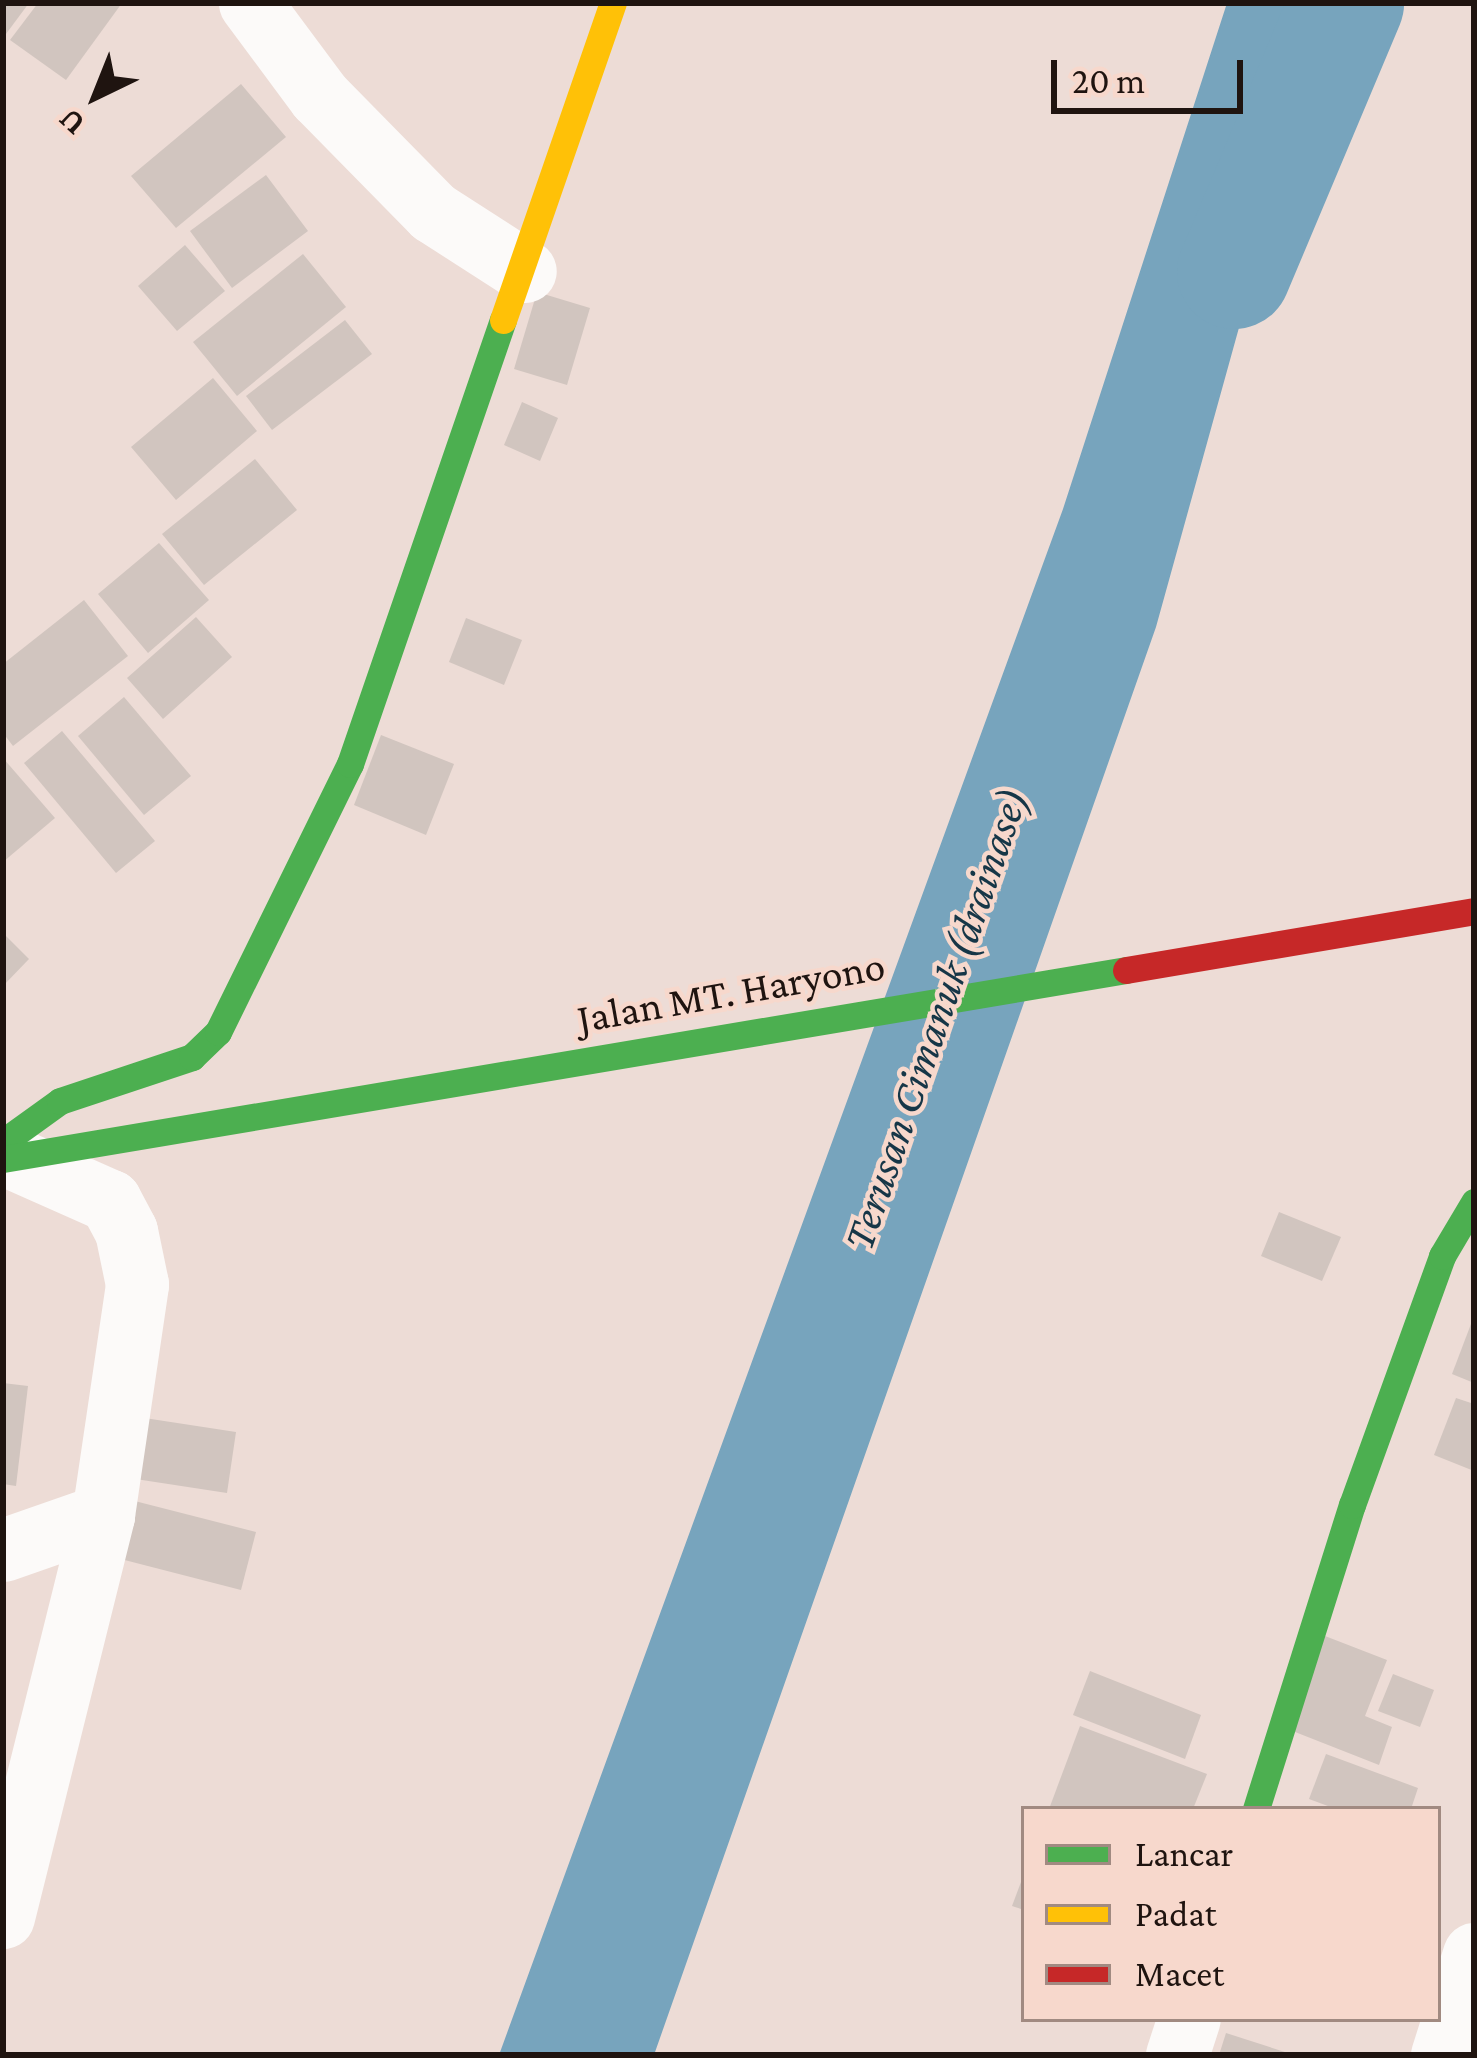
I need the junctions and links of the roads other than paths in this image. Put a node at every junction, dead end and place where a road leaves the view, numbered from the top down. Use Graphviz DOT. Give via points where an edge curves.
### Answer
graph roads {
  1 [pos="250,3"];
  2 [pos="613,3"];
  3 [pos="525,271"];
  4 [pos="1474,911"];
  5 [pos="6,1153"];
  6 [pos="1474,1202"];
  7 [pos="104,1515"];
  8 [pos="3,1550"];
  9 [pos="1257,1806"];
  10 [pos="3,1917"];
  11 [pos="1474,1954"];
  12 [pos="1188,2022"];
  13 [pos="1177,2055"];
  14 [pos="1442,2055"];
  1 -- 3 [label="street" via="319,96 433,212"];
  2 -- 3 [label="street"];
  3 -- 5 [label="street" via="398,607 350,764 218,1032 192,1057 60,1101"];
  4 -- 5 [label="street, Jalan MT. Haryono"];
  5 -- 7 [label="street" via="110,1201 127,1231 137,1284"];
  6 -- 9 [label="street" via="1442,1256 1352,1504"];
  7 -- 8 [label="street"];
  7 -- 10 [label="street"];
  11 -- 14 [label="street"];
  12 -- 13 [label="street"];
}
